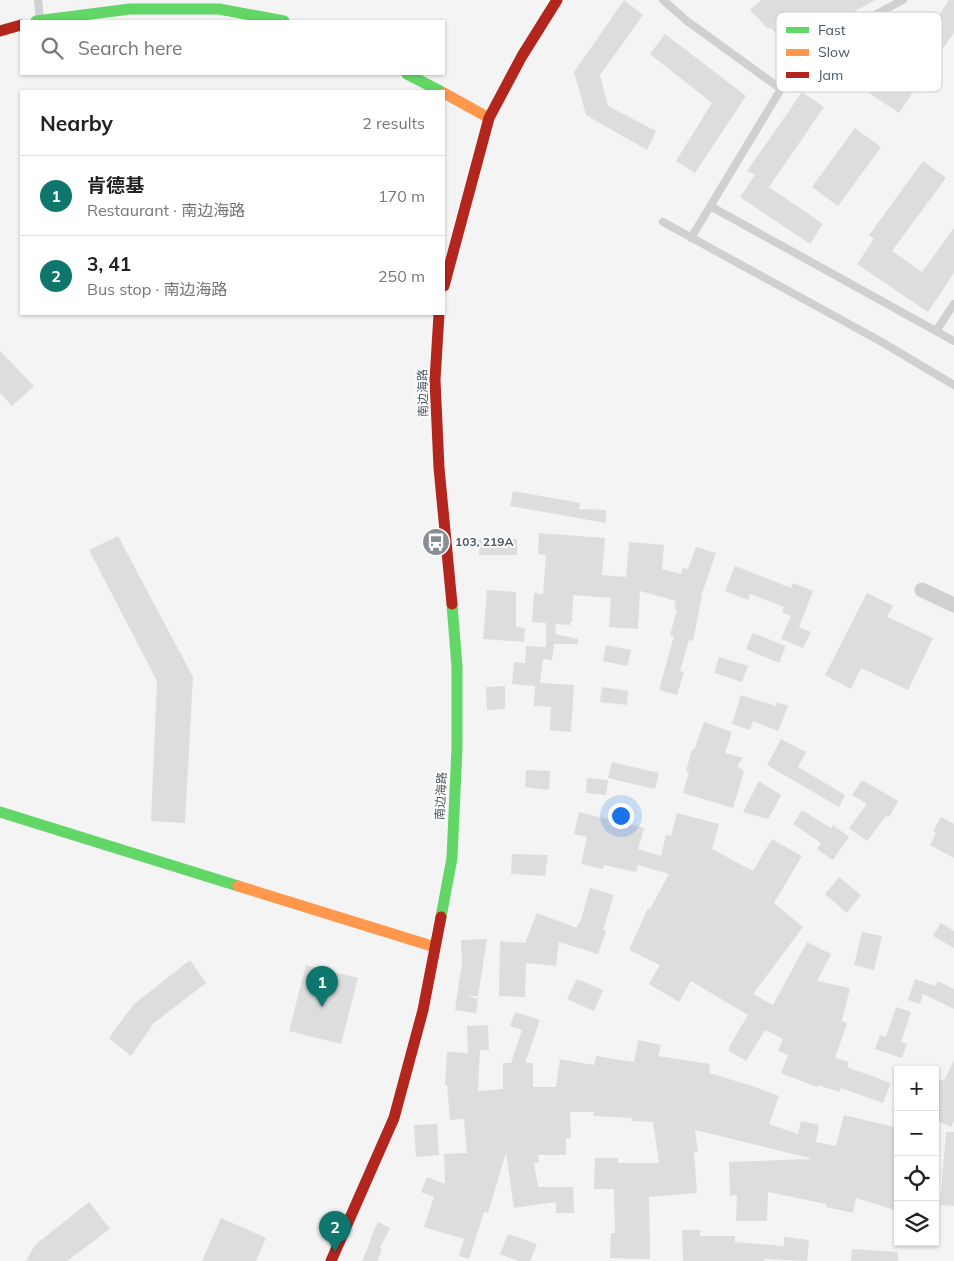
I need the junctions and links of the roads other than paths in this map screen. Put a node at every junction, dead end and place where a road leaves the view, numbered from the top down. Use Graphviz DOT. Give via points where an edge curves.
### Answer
graph roads {
  1 [pos="38,0"];
  2 [pos="557,0"];
  3 [pos="663,0"];
  4 [pos="903,0"];
  5 [pos="880,12"];
  6 [pos="38,20"];
  7 [pos="46,20"];
  8 [pos="279,20"];
  9 [pos="20,25"];
  10 [pos="0,31"];
  11 [pos="409,75"];
  12 [pos="776,85"];
  13 [pos="438,90"];
  14 [pos="779,92"];
  15 [pos="445,94"];
  16 [pos="489,118"];
  17 [pos="710,206"];
  18 [pos="663,222"];
  19 [pos="691,238"];
  20 [pos="445,282"];
  21 [pos="954,304"];
  22 [pos="439,315"];
  23 [pos="936,331"];
  24 [pos="954,341"];
  25 [pos="954,385"];
  26 [pos="922,590"];
  27 [pos="954,605"];
  28 [pos="0,812"];
  29 [pos="435,947"];
  30 [pos="331,1261"];
  1 -- 6 [label="lane"];
  2 -- 16 [label="main road"];
  3 -- 12 [label="lane"];
  4 -- 5 [label="lane"];
  7 -- 8 [label="main road" via="130,9 219,9"];
  9 -- 10 [label="main road"];
  11 -- 13 [label="main road"];
  14 -- 17 [label="lane"];
  15 -- 16 [label="main road"];
  16 -- 20 [label="main road"];
  17 -- 19 [label="lane"];
  17 -- 23 [label="lane"];
  18 -- 19 [label="lane"];
  19 -- 25 [label="lane"];
  21 -- 23 [label="lane"];
  22 -- 29 [label="main road, 南边海路" via="435,380 456,667 457,748 452,858"];
  23 -- 24 [label="lane"];
  26 -- 27 [label="street"];
  28 -- 29 [label="main road"];
  29 -- 30 [label="main road, 南边海路" via="423,1010 394,1118"];
}
